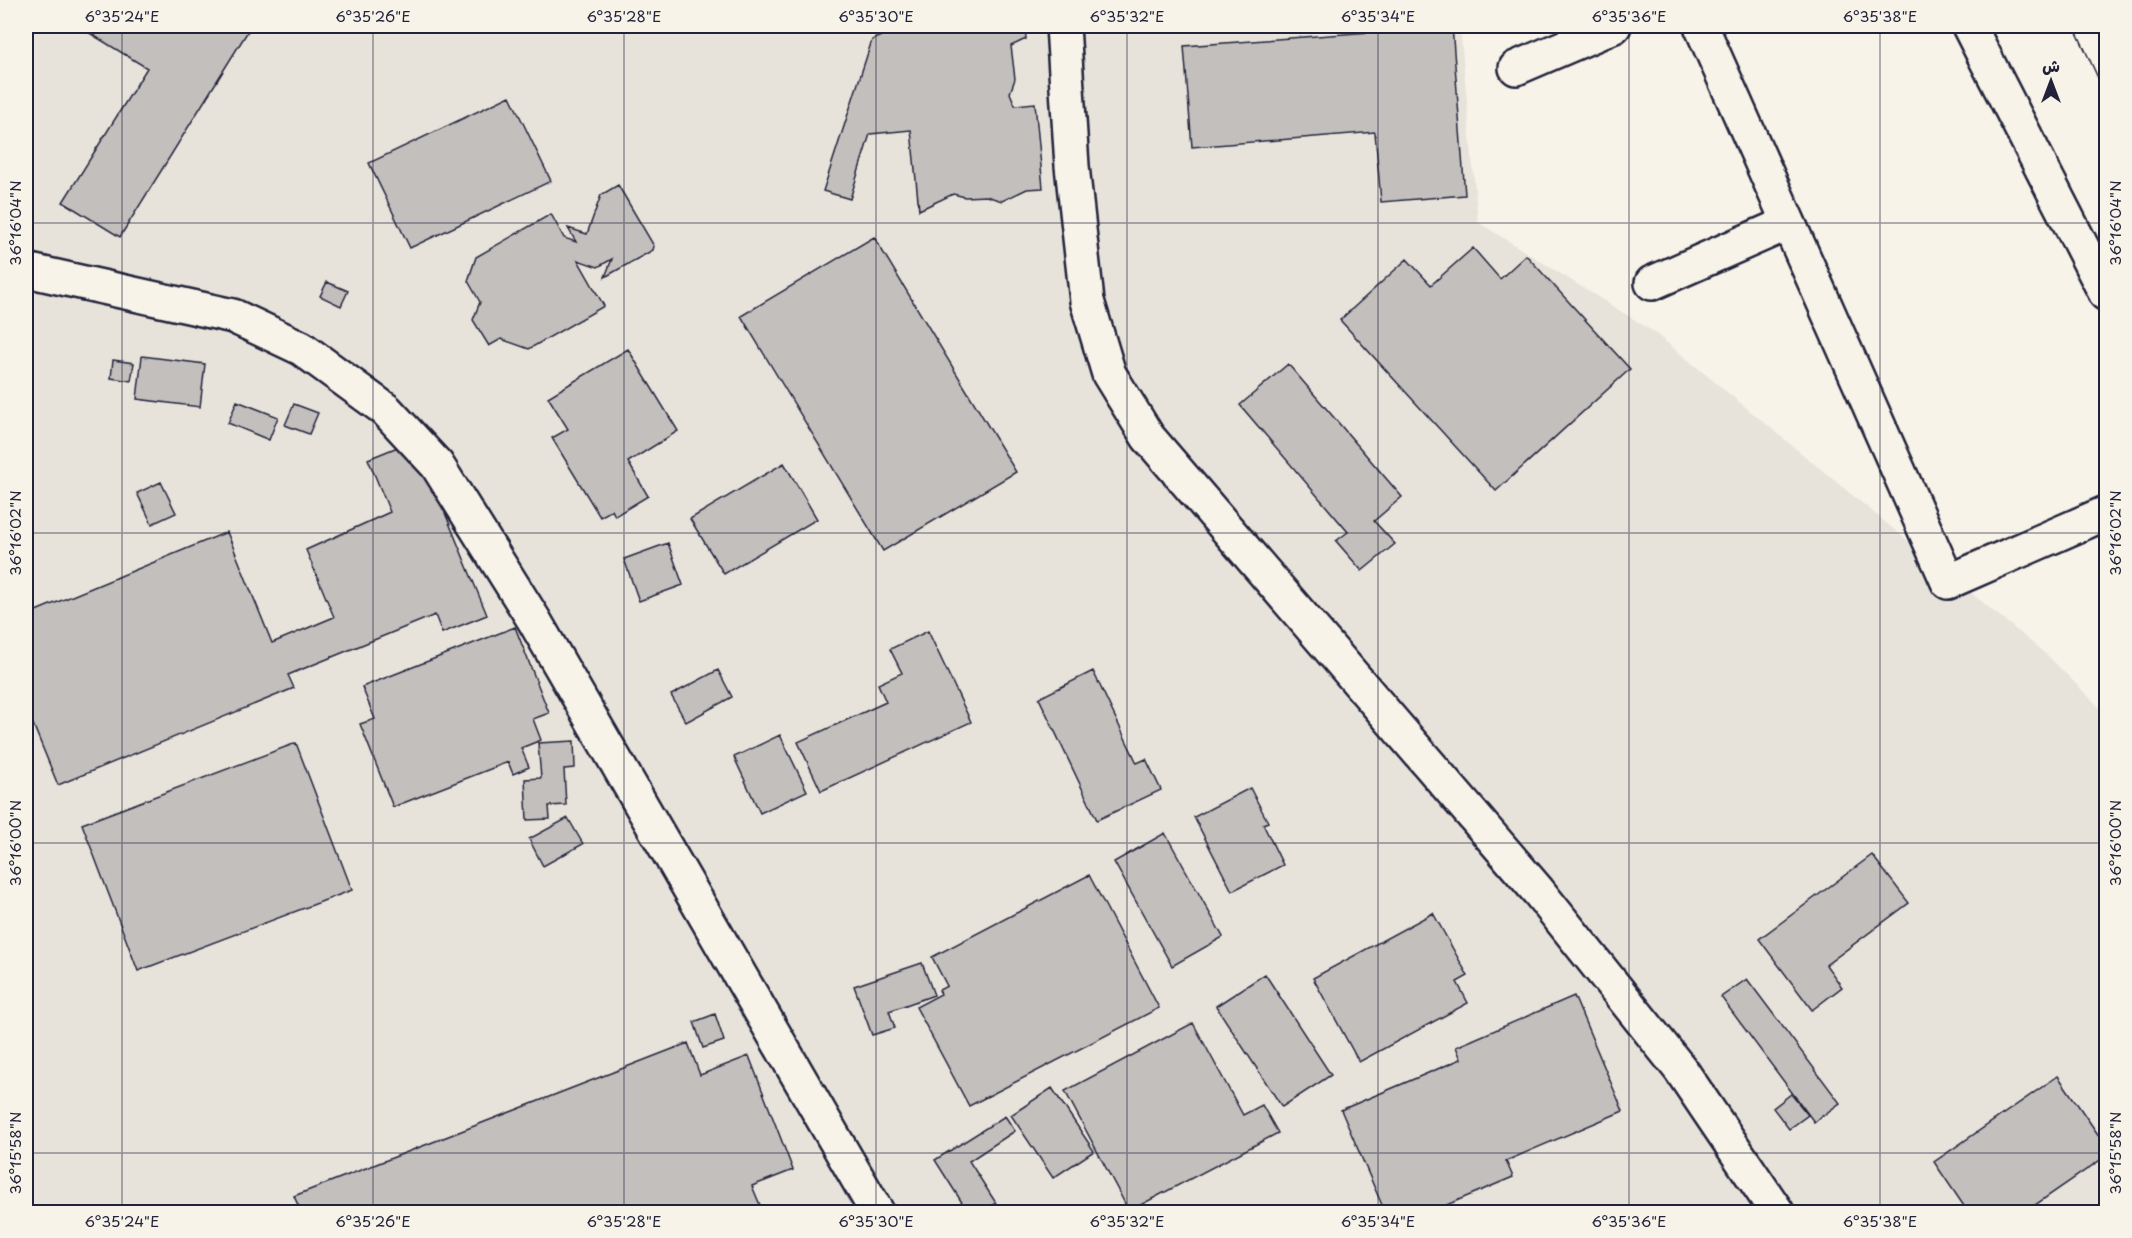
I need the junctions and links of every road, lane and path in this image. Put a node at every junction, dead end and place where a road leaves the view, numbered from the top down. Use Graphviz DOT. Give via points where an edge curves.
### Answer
graph roads {
  1 [pos="1063,26"];
  2 [pos="1614,26"];
  3 [pos="1701,26"];
  4 [pos="1969,26"];
  5 [pos="1516,68"];
  6 [pos="1788,223"];
  7 [pos="26,270"];
  8 [pos="1652,283"];
  9 [pos="2106,294"];
  10 [pos="2106,513"];
  11 [pos="877,1212"];
  12 [pos="1777,1212"];
  1 -- 12 [label="lane" via="1072,166 1087,301 1109,374 1148,437 1538,891 1674,1060"];
  2 -- 5 [label="lane"];
  3 -- 6 [label="lane"];
  4 -- 9 [label="lane"];
  6 -- 8 [label="lane"];
  6 -- 10 [label="lane" via="1948,582"];
  7 -- 11 [label="lane" via="233,316 301,348 386,410 437,465 534,620"];
}
